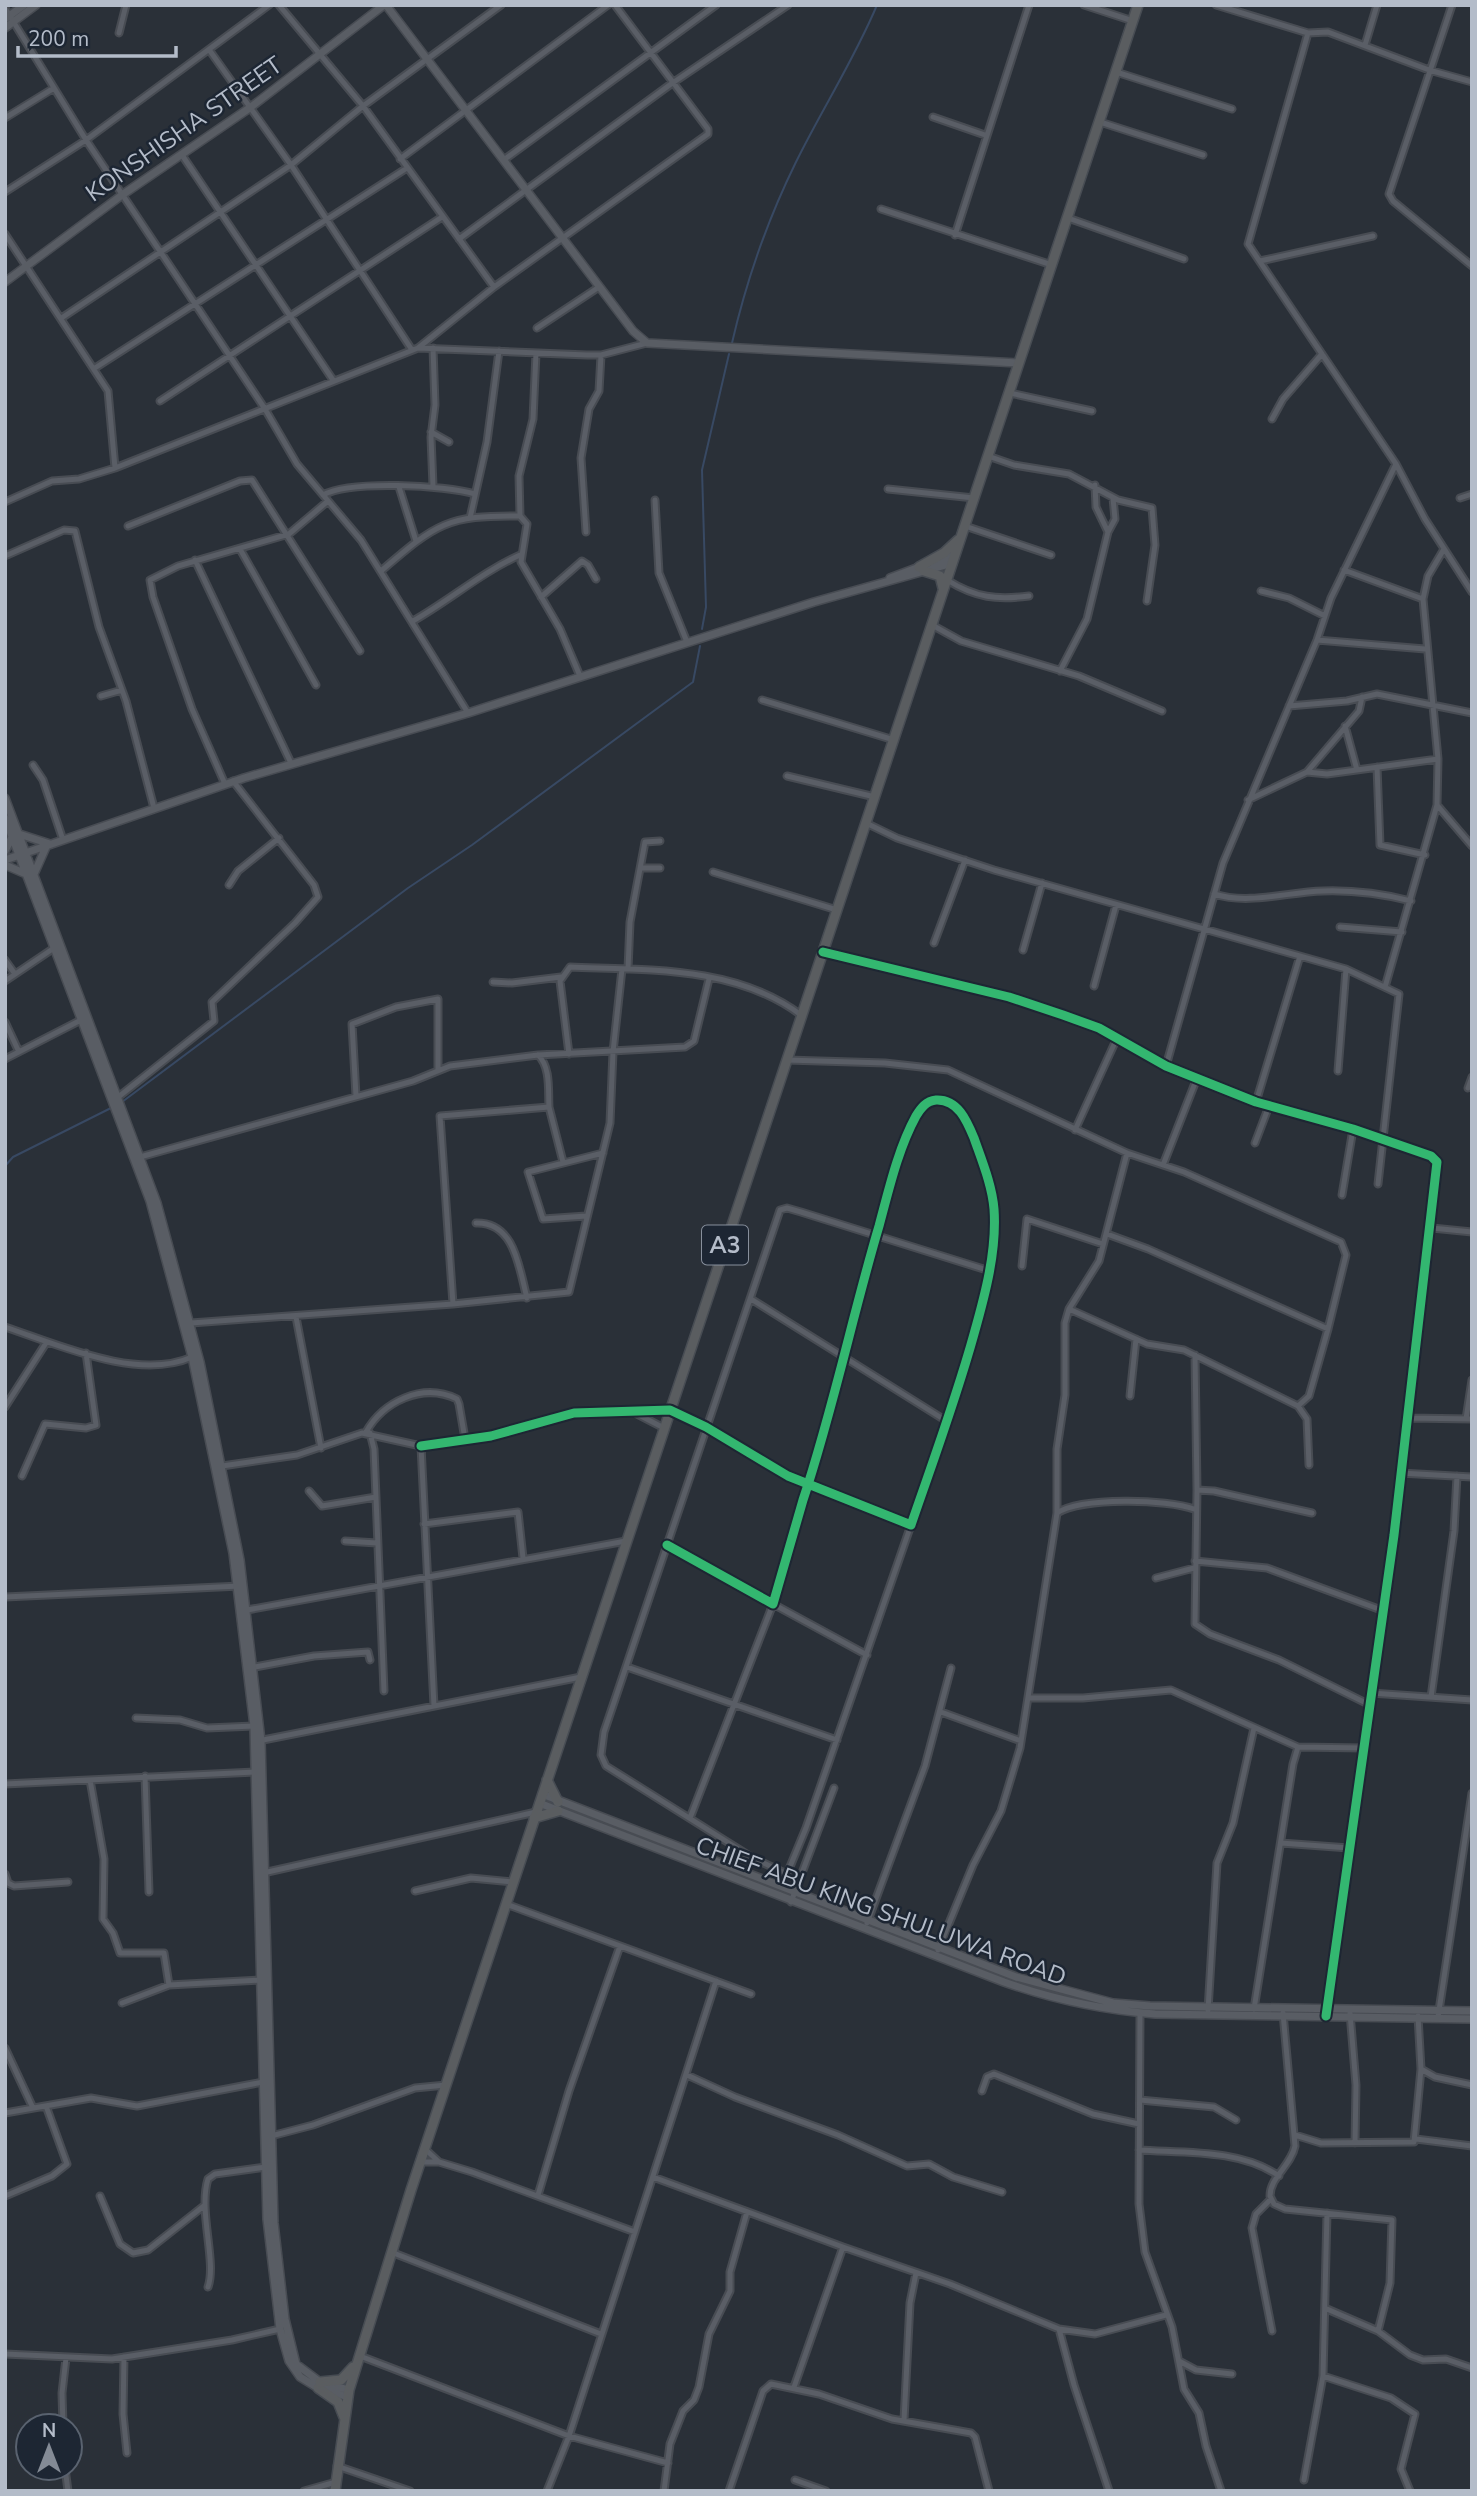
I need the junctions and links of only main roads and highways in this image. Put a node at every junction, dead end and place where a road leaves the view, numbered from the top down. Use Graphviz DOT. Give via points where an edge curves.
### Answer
graph roads {
  1 [pos="1138,5"];
  2 [pos="961,536"];
  3 [pos="943,595"];
  4 [pos="547,1780"];
  5 [pos="538,1807"];
  6 [pos="359,2356"];
  7 [pos="344,2417"];
  8 [pos="335,2486"];
  1 -- 2 [label="highway, A3"];
  2 -- 3 [label="highway, A3"];
  2 -- 3 [label="highway" via="922,569 940,576"];
  3 -- 4 [label="highway, A3"];
  4 -- 5 [label="highway, A3"];
  4 -- 5 [label="highway" via="558,1806"];
  5 -- 6 [label="highway, A3"];
  6 -- 7 [label="highway, A3"];
  6 -- 7 [label="highway" via="344,2379 319,2385 338,2402"];
  7 -- 8 [label="highway, A3"];
}
